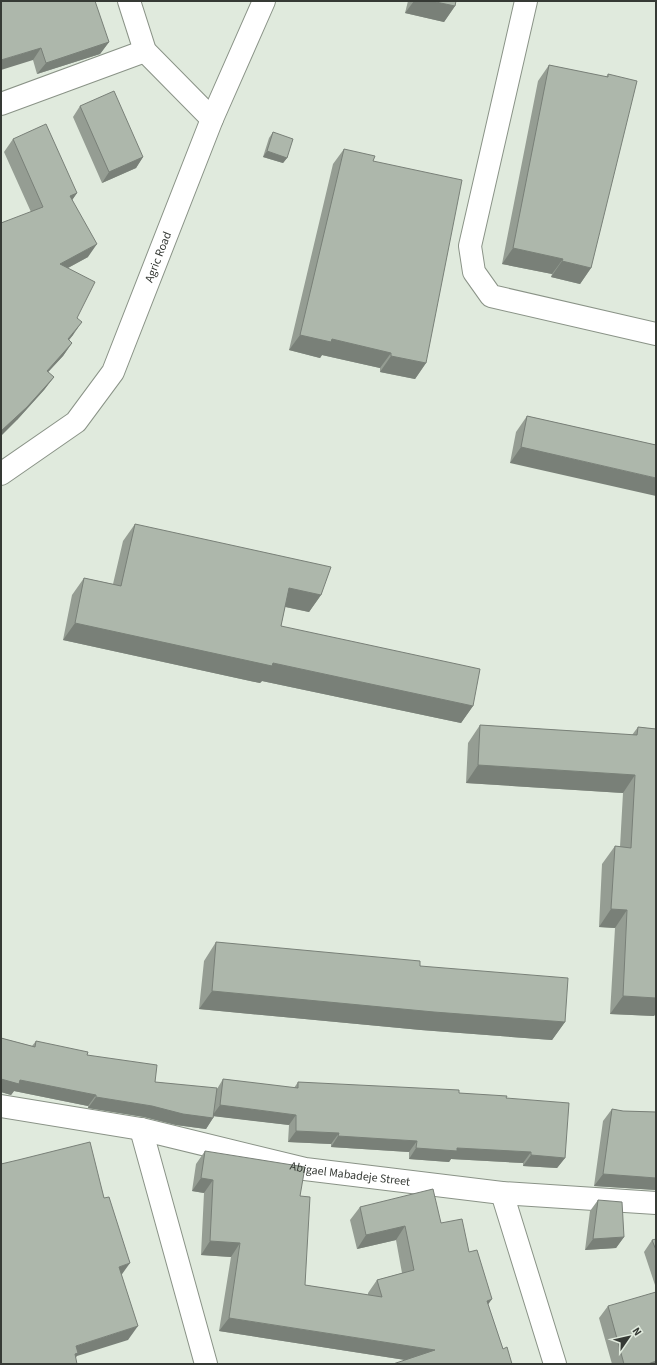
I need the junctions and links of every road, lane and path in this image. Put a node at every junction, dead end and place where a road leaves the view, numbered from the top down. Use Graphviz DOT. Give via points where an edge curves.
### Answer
graph roads {
  1 [pos="129,1"];
  2 [pos="264,1"];
  3 [pos="526,1"];
  4 [pos="145,51"];
  5 [pos="1,104"];
  6 [pos="212,119"];
  7 [pos="656,334"];
  8 [pos="1,474"];
  9 [pos="1,1106"];
  10 [pos="141,1129"];
  11 [pos="502,1192"];
  12 [pos="656,1203"];
  13 [pos="206,1364"];
  14 [pos="555,1364"];
  1 -- 4 [label="street"];
  2 -- 6 [label="street, Agric Road"];
  3 -- 7 [label="street" via="470,246 474,272 491,296"];
  4 -- 5 [label="street"];
  4 -- 6 [label="street"];
  6 -- 8 [label="street, Agric Road" via="113,372 76,422"];
  9 -- 10 [label="street, Abigael Mabadeje Street"];
  10 -- 11 [label="street, Abigael Mabadeje Street" via="305,1169"];
  10 -- 13 [label="street"];
  11 -- 12 [label="street, Abigael Mabadeje Street"];
  11 -- 14 [label="street"];
}
